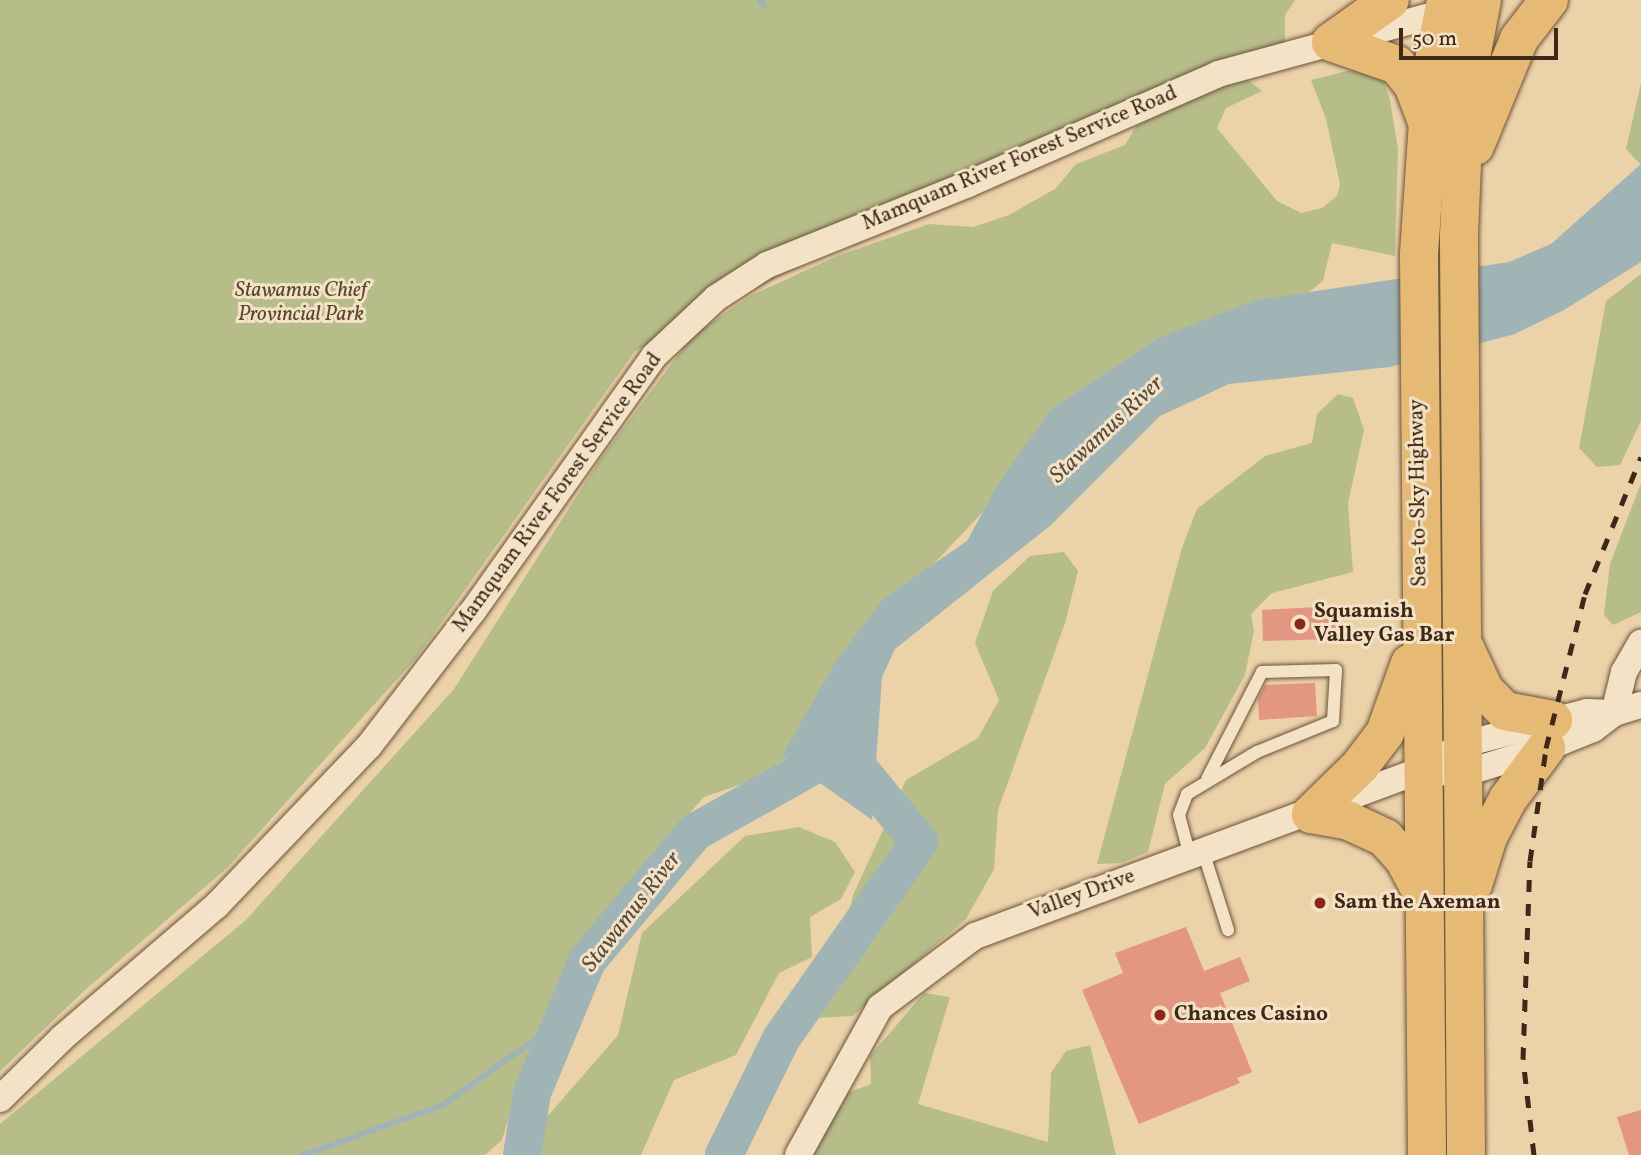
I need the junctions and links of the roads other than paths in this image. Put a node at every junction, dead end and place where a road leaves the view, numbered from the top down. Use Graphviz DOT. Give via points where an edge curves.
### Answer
graph roads {
  1 [pos="1390,0"];
  2 [pos="1549,0"];
  3 [pos="1468,3"];
  4 [pos="1331,42"];
  5 [pos="1427,121"];
  6 [pos="1460,191"];
  7 [pos="1420,620"];
  8 [pos="1460,636"];
  9 [pos="1641,643"];
  10 [pos="1641,705"];
  11 [pos="1614,713"];
  12 [pos="1549,734"];
  13 [pos="1462,759"];
  14 [pos="1422,769"];
  15 [pos="1207,779"];
  16 [pos="1311,814"];
  17 [pos="1197,853"];
  18 [pos="1423,895"];
  19 [pos="1464,917"];
  20 [pos="1228,930"];
  21 [pos="0,1099"];
  22 [pos="798,1155"];
  23 [pos="1427,1155"];
  24 [pos="1466,1155"];
  1 -- 4 [label="highway"];
  2 -- 6 [label="highway" via="1519,39 1489,104"];
  3 -- 4 [label="street, Mamquam River Forest Service Road"];
  3 -- 5 [label="highway, Sea-to-Sky Highway"];
  3 -- 6 [label="highway, Sea-to-Sky Highway"];
  4 -- 5 [label="highway" via="1397,65 1413,86"];
  4 -- 21 [label="street, Mamquam River Forest Service Road" via="1219,74 968,184 767,265 716,298 647,365 473,611 369,746 216,906 62,1038"];
  5 -- 7 [label="highway, Sea-to-Sky Highway" via="1419,254"];
  6 -- 8 [label="highway, Sea-to-Sky Highway"];
  7 -- 14 [label="highway, Sea-to-Sky Highway"];
  7 -- 16 [label="highway" via="1403,694 1385,733 1360,766"];
  8 -- 12 [label="highway" via="1485,691 1505,710"];
  8 -- 13 [label="highway, Sea-to-Sky Highway"];
  9 -- 11 [label="street" via="1624,672"];
  10 -- 11 [label="street"];
  11 -- 12 [label="street" via="1587,712"];
  12 -- 13 [label="street"];
  12 -- 19 [label="highway" via="1488,837"];
  13 -- 14 [label="street, Valley Drive"];
  13 -- 19 [label="highway, Sea-to-Sky Highway"];
  14 -- 16 [label="street, Valley Drive"];
  14 -- 18 [label="highway, Sea-to-Sky Highway"];
  15 -- 15 [label="lane" via="1257,752 1333,721 1336,670 1262,672"];
  15 -- 17 [label="lane" via="1180,805"];
  16 -- 17 [label="street, Valley Drive"];
  16 -- 18 [label="highway" via="1349,821 1385,838 1404,859"];
  17 -- 20 [label="lane"];
  17 -- 22 [label="street, Valley Drive" via="975,936 880,1007"];
  18 -- 23 [label="highway, Sea-to-Sky Highway"];
  19 -- 24 [label="highway, Sea-to-Sky Highway"];
}
